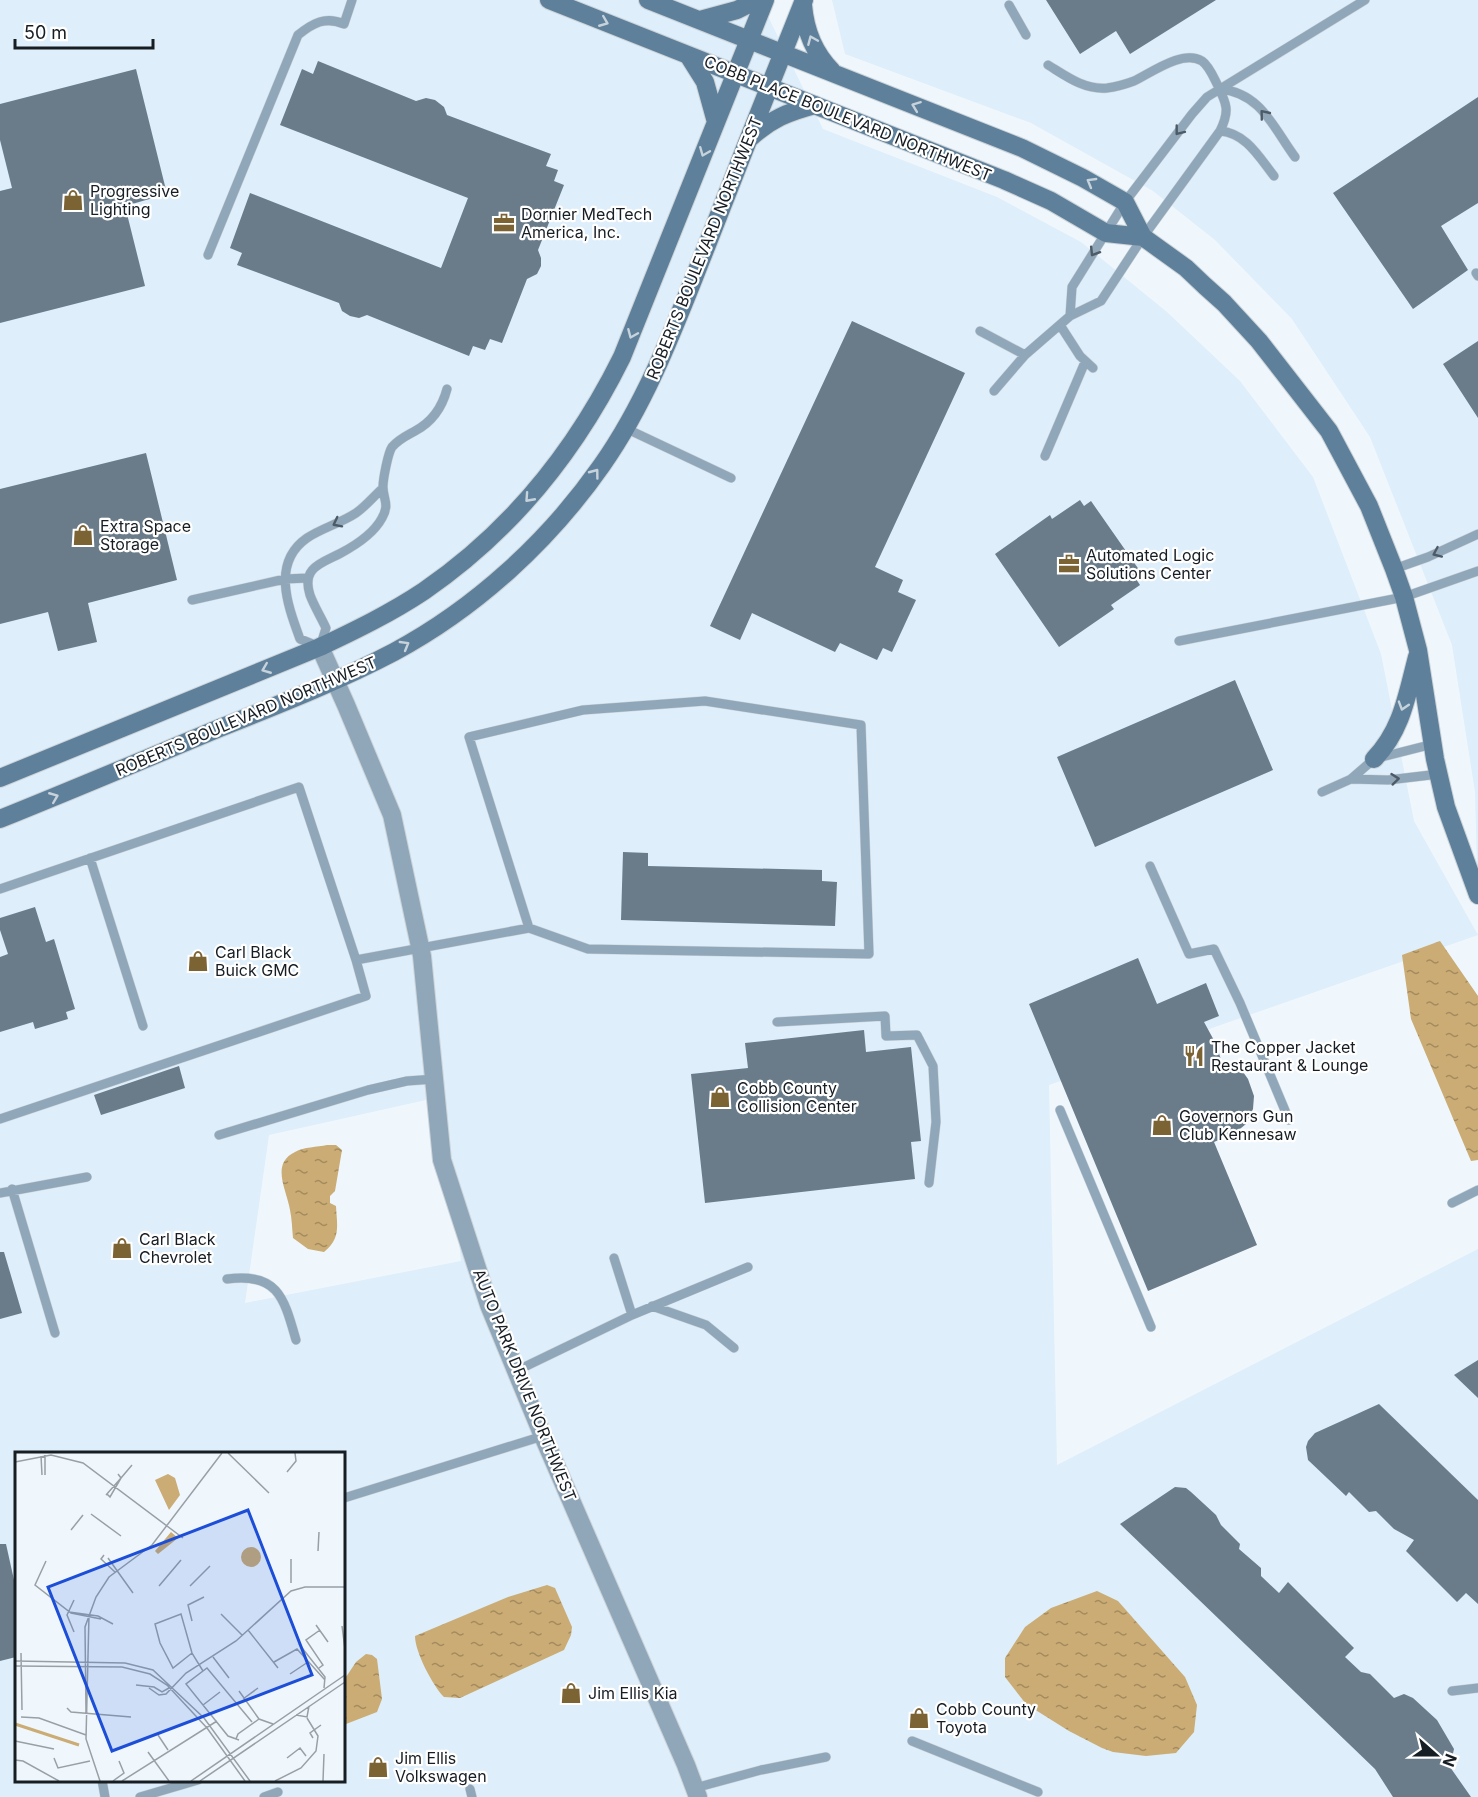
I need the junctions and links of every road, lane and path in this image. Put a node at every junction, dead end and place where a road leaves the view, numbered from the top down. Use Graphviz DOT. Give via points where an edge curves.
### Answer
graph roads {
  1 [pos="352,0"];
  2 [pos="549,0"];
  3 [pos="648,0"];
  4 [pos="757,0"];
  5 [pos="765,0"];
  6 [pos="1365,0"];
  7 [pos="803,2"];
  8 [pos="1009,5"];
  9 [pos="700,20"];
  10 [pos="1026,35"];
  11 [pos="749,39"];
  12 [pos="783,53"];
  13 [pos="688,55"];
  14 [pos="1048,65"];
  15 [pos="833,73"];
  16 [pos="735,74"];
  17 [pos="770,87"];
  18 [pos="1220,89"];
  19 [pos="815,105"];
  20 [pos="716,122"];
  21 [pos="1220,131"];
  22 [pos="749,139"];
  23 [pos="1294,157"];
  24 [pos="1274,176"];
  25 [pos="1125,202"];
  26 [pos="1106,233"];
  27 [pos="1143,237"];
  28 [pos="208,255"];
  29 [pos="1070,315"];
  30 [pos="1060,325"];
  31 [pos="980,332"];
  32 [pos="1025,355"];
  33 [pos="447,389"];
  34 [pos="994,391"];
  35 [pos="625,428"];
  36 [pos="1045,456"];
  37 [pos="731,478"];
  38 [pos="383,488"];
  39 [pos="1478,534"];
  40 [pos="1394,569"];
  41 [pos="1478,571"];
  42 [pos="308,578"];
  43 [pos="285,579"];
  44 [pos="1404,597"];
  45 [pos="192,600"];
  46 [pos="1179,641"];
  47 [pos="320,647"];
  48 [pos="1418,650"];
  49 [pos="334,681"];
  50 [pos="1433,744"];
  51 [pos="1374,759"];
  52 [pos="1438,774"];
  53 [pos="0,778"];
  54 [pos="1351,779"];
  55 [pos="1322,792"];
  56 [pos="0,819"];
  57 [pos="90,858"];
  58 [pos="1150,866"];
  59 [pos="0,889"];
  60 [pos="1478,895"];
  61 [pos="529,928"];
  62 [pos="421,947"];
  63 [pos="356,960"];
  64 [pos="777,1022"];
  65 [pos="143,1026"];
  66 [pos="435,1079"];
  67 [pos="1060,1110"];
  68 [pos="0,1119"];
  69 [pos="1289,1120"];
  70 [pos="219,1135"];
  71 [pos="87,1177"];
  72 [pos="929,1183"];
  73 [pos="12,1190"];
  74 [pos="1478,1190"];
  75 [pos="0,1193"];
  76 [pos="1452,1203"];
  77 [pos="614,1258"];
  78 [pos="748,1266"];
  79 [pos="227,1279"];
  80 [pos="652,1306"];
  81 [pos="632,1315"];
  82 [pos="1151,1327"];
  83 [pos="56,1333"];
  84 [pos="296,1340"];
  85 [pos="734,1348"];
  86 [pos="516,1371"];
  87 [pos="543,1436"];
  88 [pos="345,1498"];
  89 [pos="1478,1688"];
  90 [pos="1452,1690"];
  91 [pos="912,1741"];
  92 [pos="826,1757"];
  93 [pos="102,1782"];
  94 [pos="191,1782"];
  95 [pos="278,1792"];
  96 [pos="1038,1792"];
  97 [pos="696,1793"];
  98 [pos="105,1797"];
  99 [pos="140,1797"];
  100 [pos="264,1797"];
  1 -- 28 [label="lane" via="344,24 324,21 298,35"];
  2 -- 13 [label="street, COBB PLACE BOULEVARD NORTHWEST, one-way"];
  3 -- 9 [label="street"];
  4 -- 9 [label="street"];
  5 -- 11 [label="street, ROBERTS BOULEVARD NORTHWEST"];
  6 -- 18 [label="lane"];
  7 -- 12 [label="street, ROBERTS BOULEVARD NORTHWEST"];
  15 -- 7 [label="street, one-way" via="810,38"];
  8 -- 10 [label="lane"];
  9 -- 11 [label="street"];
  11 -- 12 [label="street"];
  11 -- 16 [label="street, ROBERTS BOULEVARD NORTHWEST"];
  12 -- 15 [label="street"];
  12 -- 17 [label="street, ROBERTS BOULEVARD NORTHWEST"];
  13 -- 16 [label="street, COBB PLACE BOULEVARD NORTHWEST"];
  13 -- 20 [label="street" via="708,90"];
  14 -- 18 [label="lane" via="1089,87 1107,88 1132,82 1185,58 1201,61"];
  25 -- 15 [label="street, one-way" via="1022,148"];
  16 -- 17 [label="street, COBB PLACE BOULEVARD NORTHWEST"];
  16 -- 20 [label="street, ROBERTS BOULEVARD NORTHWEST"];
  17 -- 19 [label="street, COBB PLACE BOULEVARD NORTHWEST"];
  17 -- 22 [label="street, ROBERTS BOULEVARD NORTHWEST"];
  18 -- 21 [label="lane" via="1227,108"];
  23 -- 18 [label="lane, one-way" via="1250,98"];
  18 -- 25 [label="lane, one-way" via="1192,114"];
  19 -- 22 [label="street" via="780,116"];
  19 -- 26 [label="street, COBB PLACE BOULEVARD NORTHWEST" via="1004,180 1051,201"];
  20 -- 47 [label="street, ROBERTS BOULEVARD NORTHWEST, one-way" via="622,357 579,432 539,487 475,551 424,590"];
  21 -- 24 [label="lane" via="1240,136"];
  21 -- 27 [label="lane"];
  22 -- 35 [label="street, ROBERTS BOULEVARD NORTHWEST" via="679,317"];
  25 -- 26 [label="lane"];
  25 -- 27 [label="street, COBB PLACE BOULEVARD NORTHWEST"];
  26 -- 27 [label="street, COBB PLACE BOULEVARD NORTHWEST"];
  26 -- 29 [label="lane, one-way" via="1072,287"];
  27 -- 29 [label="lane" via="1101,301"];
  27 -- 40 [label="street, COBB PLACE BOULEVARD NORTHWEST" via="1186,268 1224,303 1329,431 1369,506"];
  29 -- 30 [label="lane"];
  30 -- 32 [label="lane"];
  30 -- 36 [label="lane" via="1089,365"];
  31 -- 32 [label="lane"];
  32 -- 34 [label="lane"];
  33 -- 38 [label="lane" via="443,404 432,419 400,438 390,450"];
  35 -- 37 [label="lane"];
  49 -- 35 [label="street, ROBERTS BOULEVARD NORTHWEST, one-way" via="418,638 470,602 512,566 580,494"];
  38 -- 42 [label="lane" via="387,503 376,528 315,566"];
  38 -- 43 [label="lane, one-way" via="357,513 299,545 292,554"];
  39 -- 40 [label="lane, one-way"];
  40 -- 44 [label="street, COBB PLACE BOULEVARD NORTHWEST"];
  41 -- 44 [label="lane"];
  42 -- 43 [label="lane"];
  42 -- 47 [label="lane" via="310,594 326,628"];
  43 -- 45 [label="lane"];
  43 -- 47 [label="lane" via="286,600 300,639"];
  44 -- 46 [label="lane"];
  44 -- 48 [label="street, COBB PLACE BOULEVARD NORTHWEST"];
  47 -- 49 [label="street, AUTO PARK DRIVE NORTHWEST"];
  47 -- 53 [label="street, ROBERTS BOULEVARD NORTHWEST, one-way"];
  48 -- 50 [label="street, COBB PLACE BOULEVARD NORTHWEST"];
  48 -- 51 [label="street, one-way" via="1398,724"];
  56 -- 49 [label="street, ROBERTS BOULEVARD NORTHWEST, one-way"];
  49 -- 62 [label="street, AUTO PARK DRIVE NORTHWEST" via="392,815"];
  50 -- 51 [label="lane"];
  50 -- 52 [label="street, COBB PLACE BOULEVARD NORTHWEST"];
  51 -- 54 [label="lane"];
  54 -- 52 [label="lane, one-way" via="1388,780"];
  52 -- 60 [label="street, COBB PLACE BOULEVARD NORTHWEST" via="1452,826"];
  54 -- 55 [label="lane"];
  57 -- 59 [label="lane"];
  57 -- 63 [label="lane" via="299,787"];
  57 -- 65 [label="lane"];
  58 -- 69 [label="lane" via="1189,954 1214,949"];
  61 -- 61 [label="lane" via="469,737 583,710 705,701 861,725 869,954 588,949"];
  61 -- 62 [label="lane"];
  62 -- 63 [label="lane"];
  62 -- 66 [label="street, AUTO PARK DRIVE NORTHWEST"];
  63 -- 68 [label="lane" via="366,996"];
  64 -- 72 [label="lane" via="885,1016 886,1036 917,1035 933,1066 936,1122"];
  66 -- 70 [label="lane" via="368,1090"];
  66 -- 86 [label="street, AUTO PARK DRIVE NORTHWEST" via="442,1160 489,1305"];
  67 -- 82 [label="lane"];
  71 -- 73 [label="lane"];
  73 -- 75 [label="lane"];
  73 -- 83 [label="lane"];
  74 -- 76 [label="lane"];
  77 -- 81 [label="lane"];
  78 -- 80 [label="lane"];
  79 -- 84 [label="lane" via="255,1278 274,1288 286,1304"];
  80 -- 81 [label="lane"];
  80 -- 85 [label="lane" via="706,1325"];
  81 -- 86 [label="lane"];
  86 -- 87 [label="street, AUTO PARK DRIVE NORTHWEST"];
  87 -- 88 [label="lane"];
  87 -- 97 [label="street, AUTO PARK DRIVE NORTHWEST"];
  89 -- 90 [label="lane"];
  91 -- 96 [label="lane"];
  92 -- 97 [label="lane" via="761,1770"];
  93 -- 98 [label="lane"];
  94 -- 99 [label="lane"];
  95 -- 100 [label="lane"];
}
